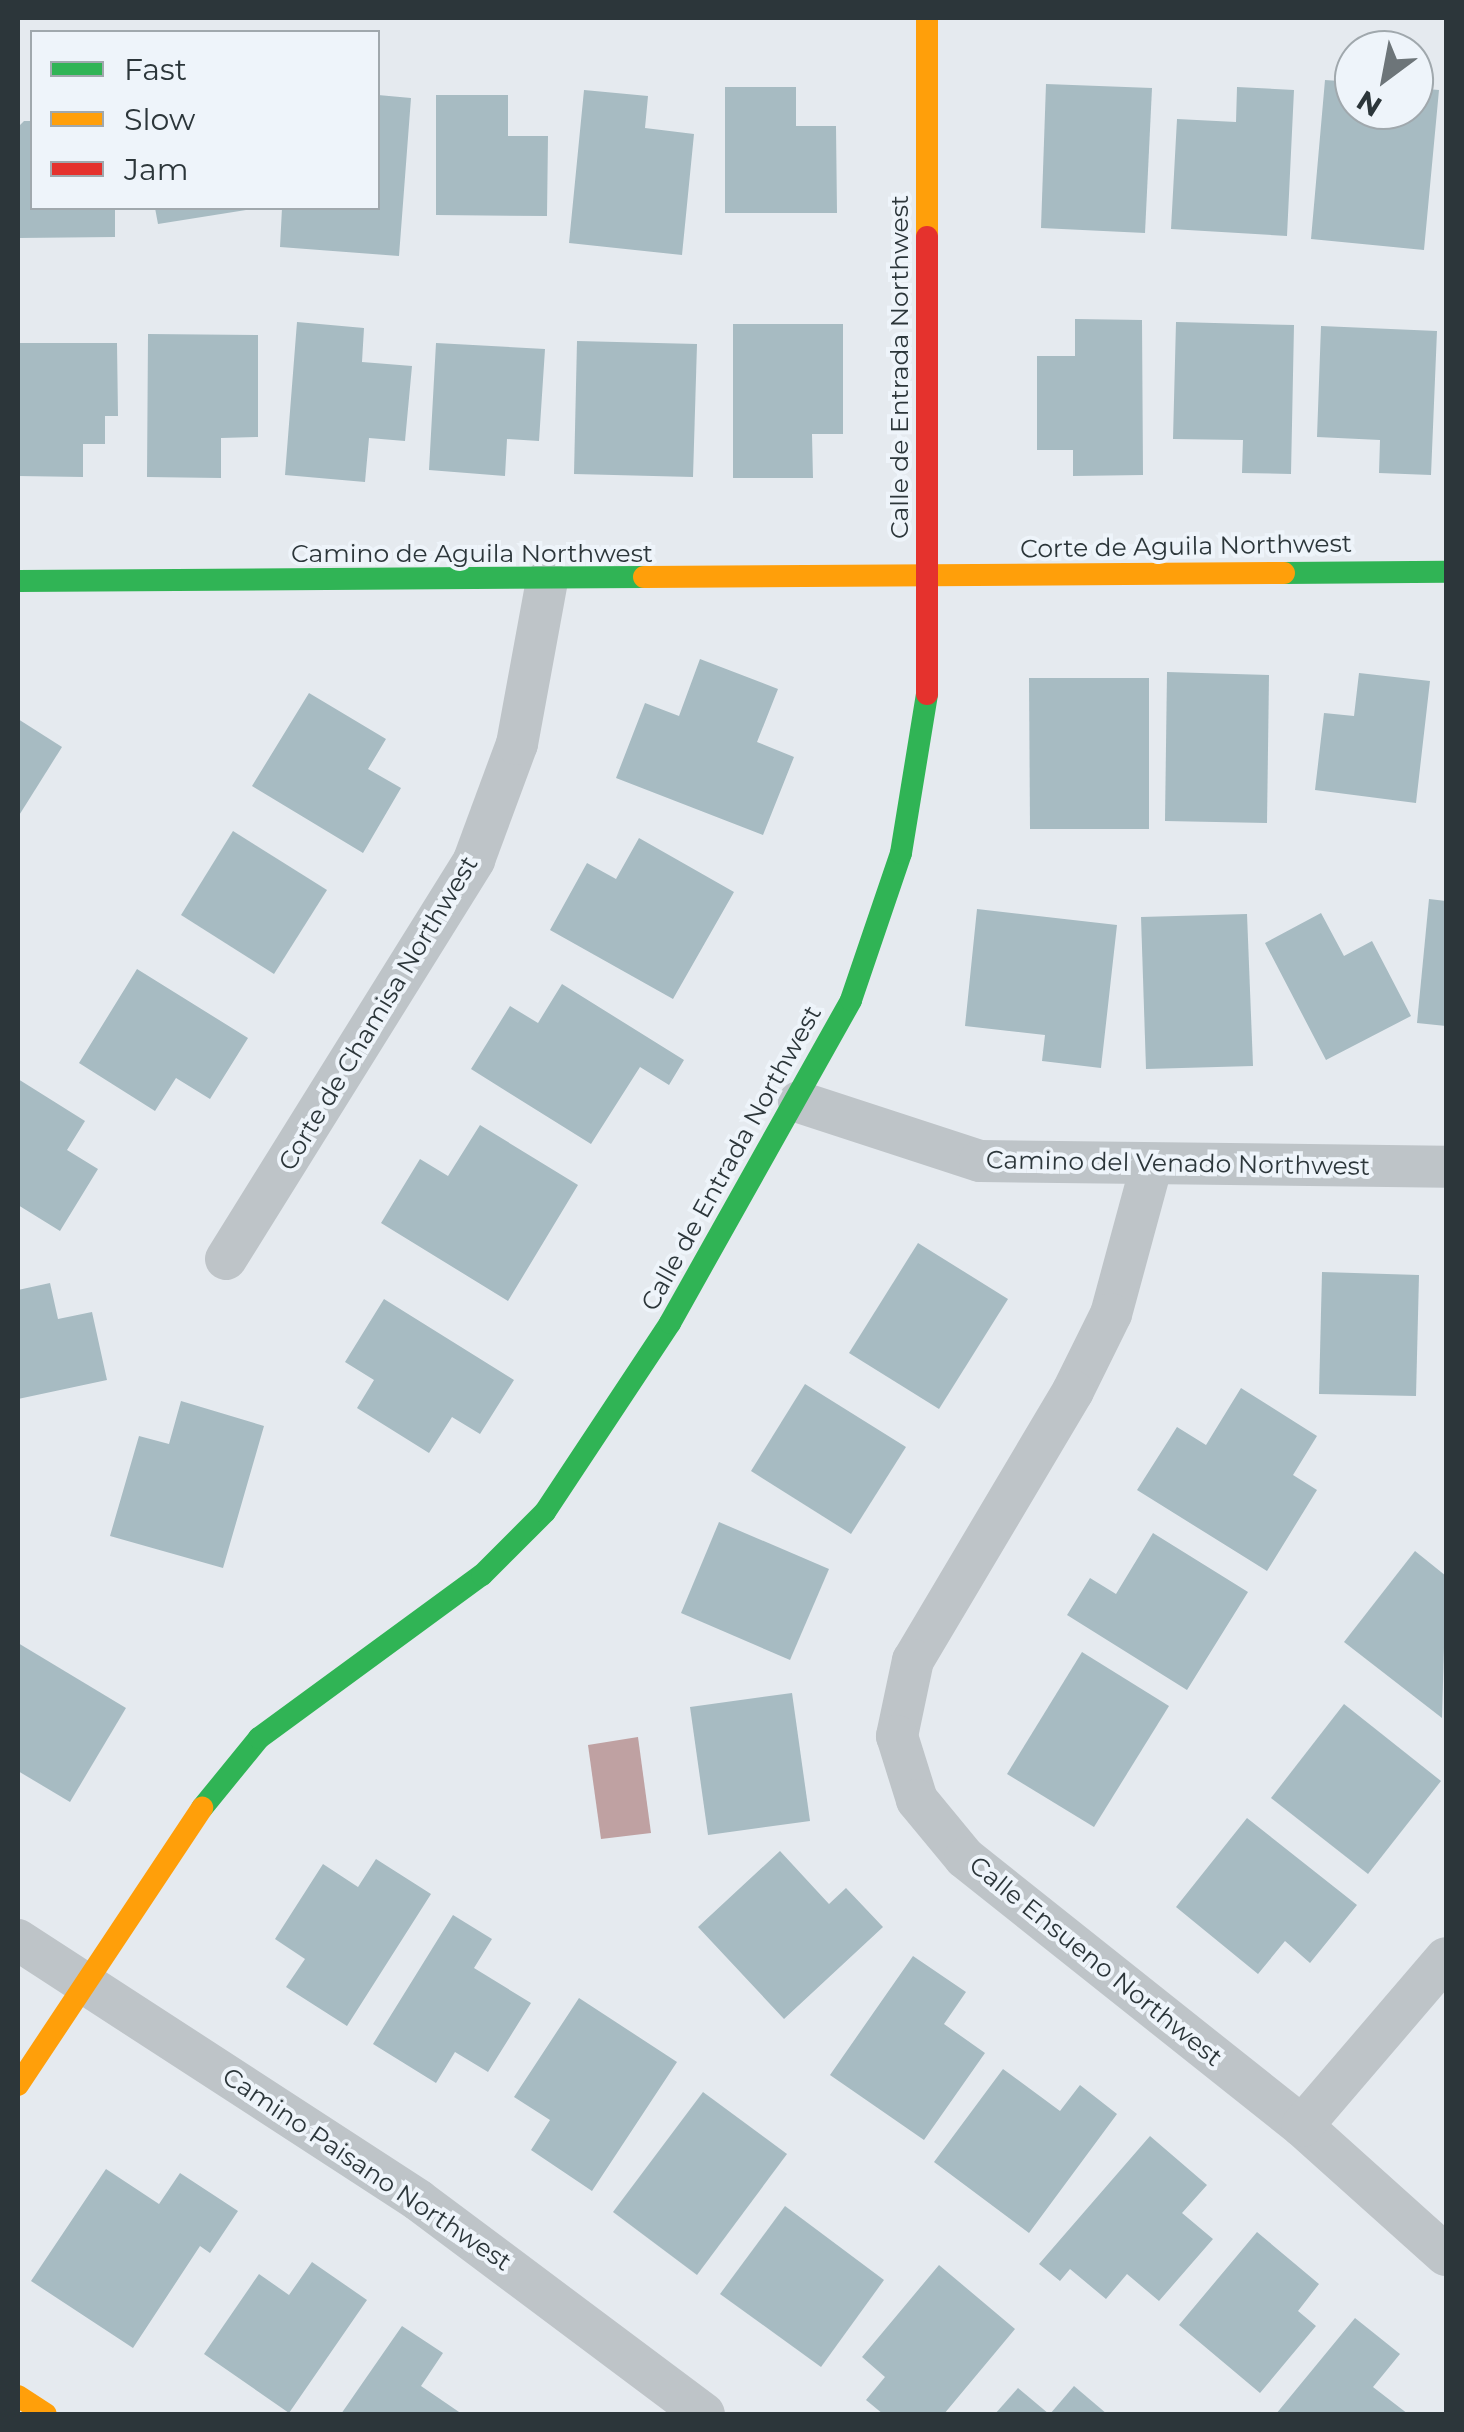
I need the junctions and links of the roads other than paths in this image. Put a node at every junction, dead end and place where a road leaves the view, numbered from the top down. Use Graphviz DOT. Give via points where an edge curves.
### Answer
graph roads {
  1 [pos="926,18"];
  2 [pos="1446,572"];
  3 [pos="927,576"];
  4 [pos="18,581"];
  5 [pos="547,581"];
  6 [pos="798,1102"];
  7 [pos="1446,1166"];
  8 [pos="1151,1167"];
  9 [pos="226,1259"];
  10 [pos="18,1940"];
  11 [pos="1446,1958"];
  12 [pos="88,1981"];
  13 [pos="18,2086"];
  14 [pos="1302,2126"];
  15 [pos="1446,2254"];
  16 [pos="18,2396"];
  17 [pos="46,2414"];
  18 [pos="704,2414"];
  1 -- 3 [label="street, Calle de Entrada Northwest"];
  2 -- 3 [label="street, Corte de Aguila Northwest"];
  3 -- 5 [label="street, Camino de Aguila Northwest"];
  3 -- 6 [label="street, Calle de Entrada Northwest" via="927,711 901,854 851,1000"];
  4 -- 5 [label="street, Camino de Aguila Northwest"];
  5 -- 9 [label="street, Corte de Chamisa Northwest" via="518,744 474,860"];
  6 -- 8 [label="street, Camino del Venado Northwest" via="980,1161"];
  6 -- 12 [label="street, Calle de Entrada Northwest" via="670,1322 545,1512 482,1575 259,1738 178,1838"];
  7 -- 8 [label="street, Camino del Venado Northwest"];
  8 -- 14 [label="street, Calle Ensueno Northwest" via="1111,1314 1073,1391 913,1660 897,1736 916,1800 965,1858"];
  10 -- 12 [label="street, Camino Paisano Northwest"];
  11 -- 14 [label="street"];
  12 -- 13 [label="street, Calle de Entrada Northwest"];
  12 -- 18 [label="street, Camino Paisano Northwest" via="418,2200"];
  14 -- 15 [label="street, Calle Ensueno Northwest"];
  16 -- 17 [label="street"];
}
